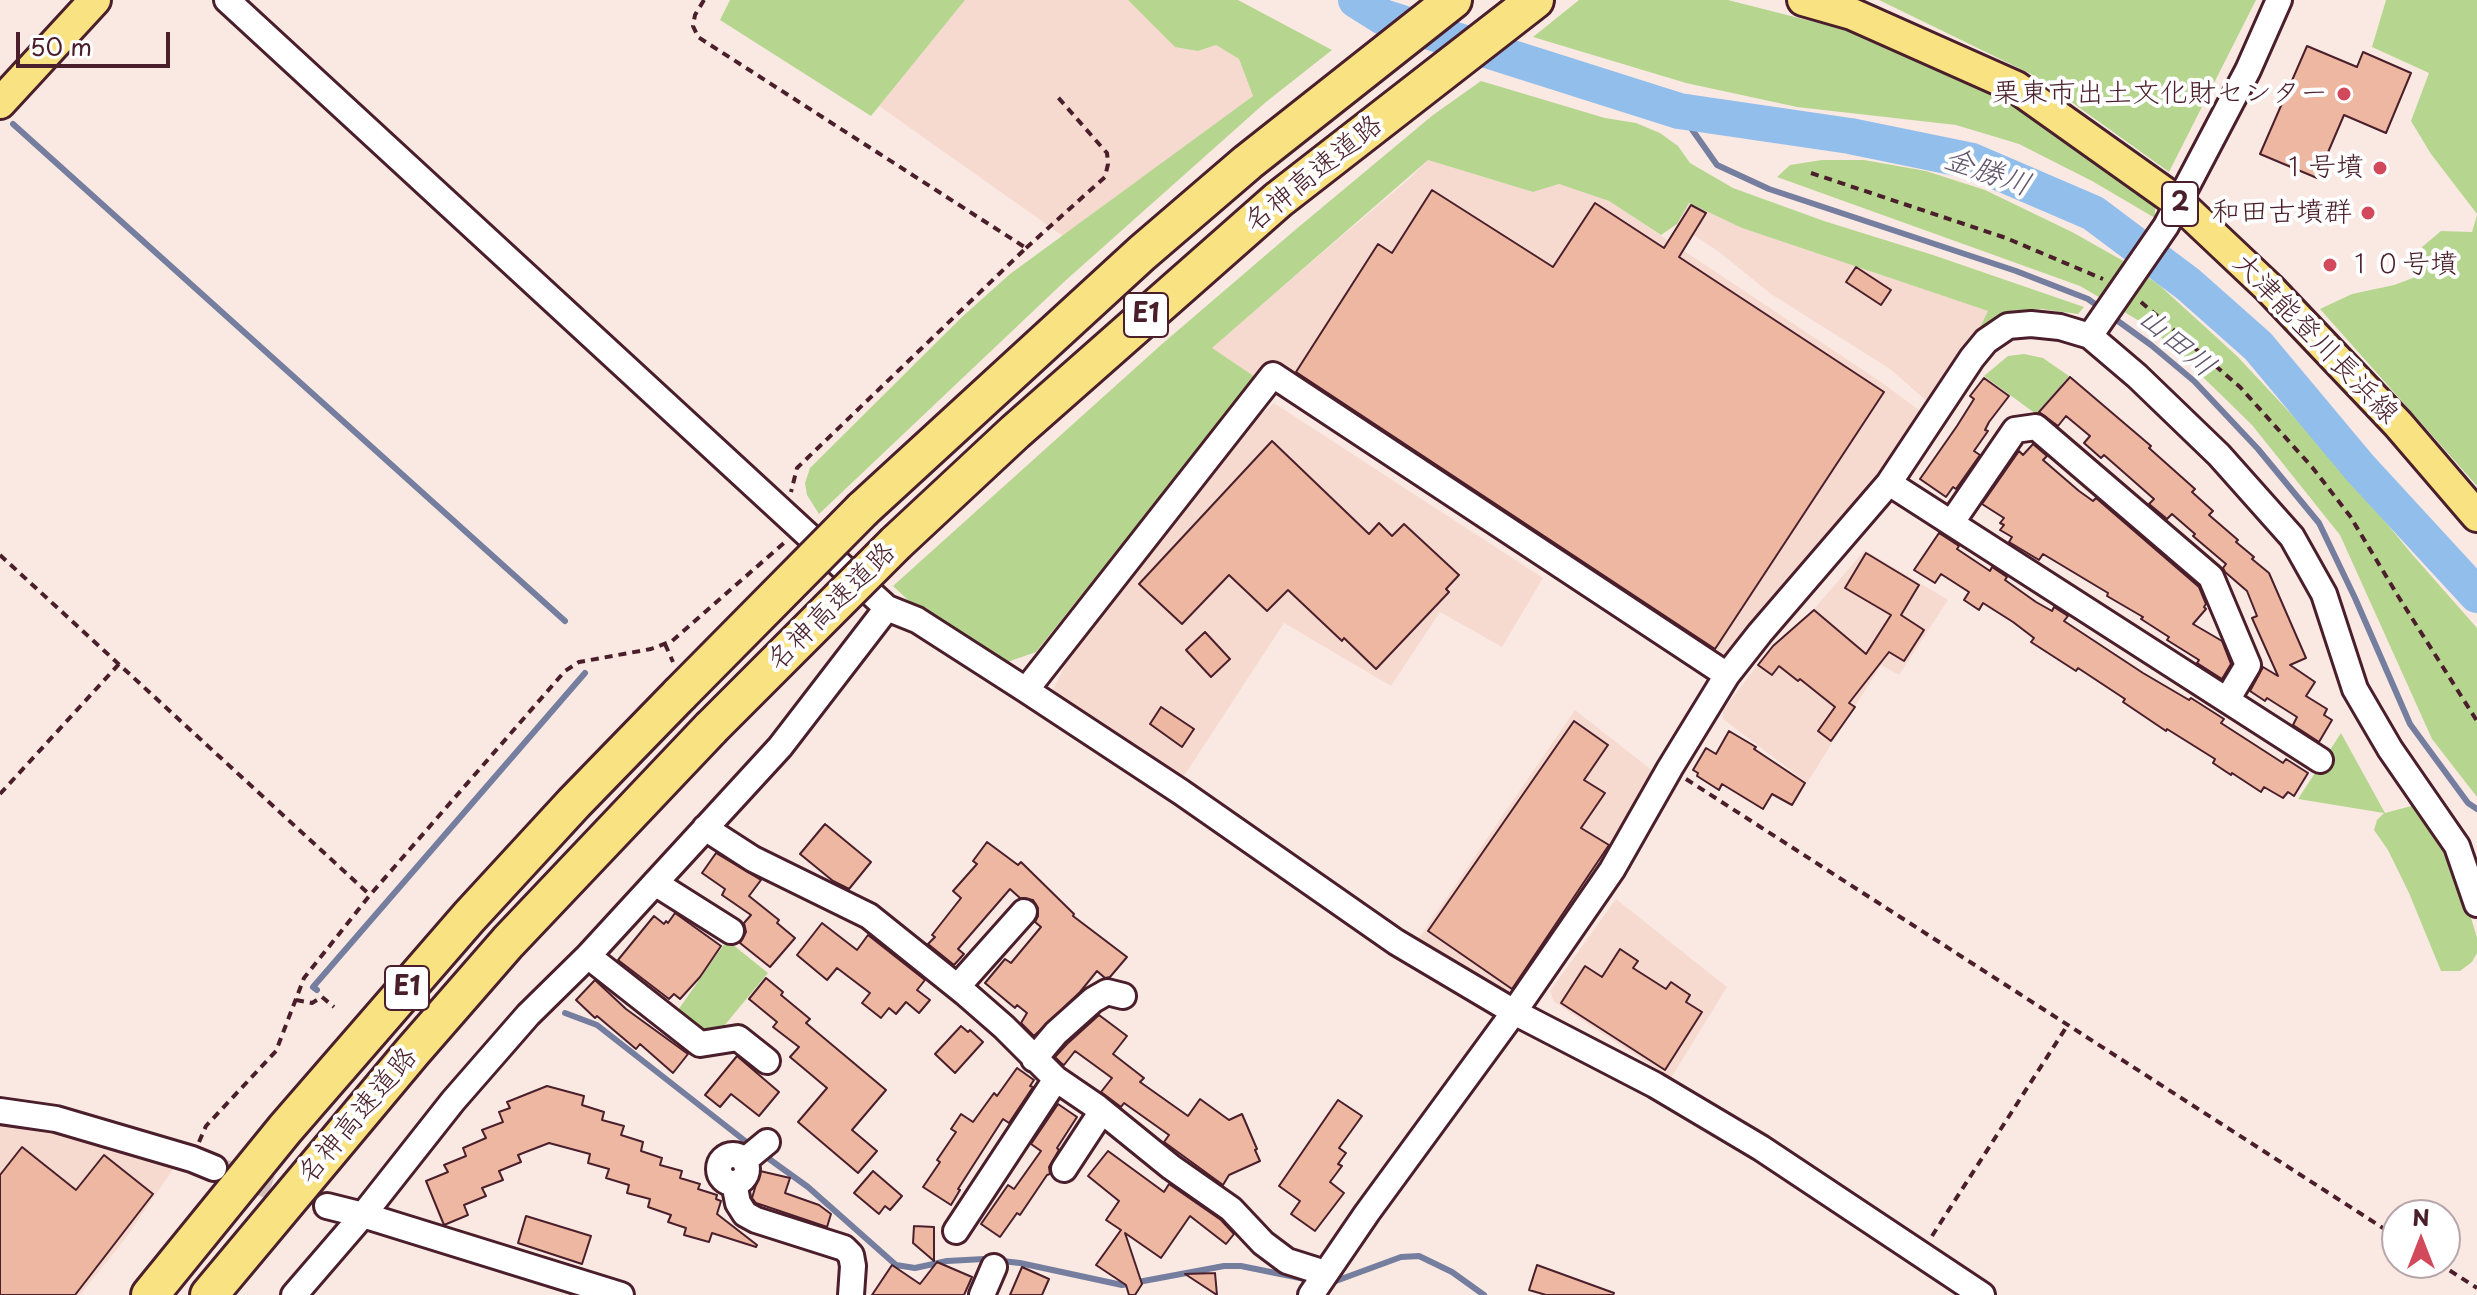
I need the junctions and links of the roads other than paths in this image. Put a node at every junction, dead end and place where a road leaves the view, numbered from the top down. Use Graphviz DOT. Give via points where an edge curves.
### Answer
graph roads {
  1 [pos="95,0"];
  2 [pos="227,0"];
  3 [pos="1453,0"];
  4 [pos="1535,0"];
  5 [pos="1803,0"];
  6 [pos="2279,0"];
  7 [pos="0,103"];
  8 [pos="2172,214"];
  9 [pos="2093,332"];
  10 [pos="1889,483"];
  11 [pos="2477,516"];
  12 [pos="1952,522"];
  13 [pos="887,608"];
  14 [pos="1727,675"];
  15 [pos="1026,690"];
  16 [pos="2227,700"];
  17 [pos="2320,760"];
  18 [pos="705,828"];
  19 [pos="655,883"];
  20 [pos="2477,904"];
  21 [pos="1024,912"];
  22 [pos="731,931"];
  23 [pos="588,956"];
  24 [pos="958,986"];
  25 [pos="1123,996"];
  26 [pos="1514,1012"];
  27 [pos="1034,1059"];
  28 [pos="767,1061"];
  29 [pos="1056,1079"];
  30 [pos="0,1111"];
  31 [pos="1102,1111"];
  32 [pos="767,1142"];
  33 [pos="203,1163"];
  34 [pos="1064,1169"];
  35 [pos="327,1206"];
  36 [pos="363,1215"];
  37 [pos="956,1231"];
  38 [pos="994,1267"];
  39 [pos="1325,1273"];
  40 [pos="150,1295"];
  41 [pos="209,1295"];
  42 [pos="294,1295"];
  43 [pos="621,1295"];
  44 [pos="851,1295"];
  45 [pos="982,1295"];
  46 [pos="1311,1295"];
  47 [pos="1982,1295"];
  1 -- 7 [label="main road"];
  2 -- 13 [label="street"];
  3 -- 40 [label="highway, 名神高速道路 / E1, bridge" via="1142,253 863,509 469,917"];
  4 -- 41 [label="highway, 名神高速道路 / E1, bridge" via="1278,200 896,543 508,942"];
  5 -- 8 [label="main road, 大津能登川長浜線 / 2" via="1852,14 2016,87"];
  6 -- 8 [label="street"];
  8 -- 9 [label="street"];
  8 -- 11 [label="main road, 大津能登川長浜線 / 2" via="2269,288"];
  9 -- 10 [label="street" via="2031,324 2008,326 1986,341"];
  9 -- 20 [label="street" via="2219,455 2292,537 2324,594 2355,689 2457,846"];
  10 -- 12 [label="street"];
  10 -- 14 [label="street"];
  12 -- 16 [label="street"];
  12 -- 16 [label="street" via="2015,430 2036,427 2211,577 2248,665"];
  13 -- 15 [label="street" via="917,620"];
  13 -- 18 [label="street" via="780,747"];
  14 -- 15 [label="street" via="1273,375"];
  14 -- 26 [label="street" via="1612,870"];
  15 -- 26 [label="street" via="1396,942"];
  16 -- 17 [label="street"];
  18 -- 19 [label="street"];
  18 -- 24 [label="street" via="753,859 869,916"];
  19 -- 22 [label="street"];
  19 -- 23 [label="street"];
  21 -- 24 [label="street"];
  23 -- 28 [label="street" via="700,1044 738,1038"];
  23 -- 36 [label="street" via="453,1101"];
  24 -- 27 [label="street"];
  25 -- 27 [label="street" via="1107,992 1093,1000"];
  26 -- 39 [label="street"];
  26 -- 47 [label="street" via="1655,1085 1761,1148"];
  27 -- 29 [label="street"];
  29 -- 31 [label="street"];
  29 -- 37 [label="street"];
  30 -- 33 [label="street" via="56,1119"];
  31 -- 34 [label="street"];
  31 -- 39 [label="street" via="1231,1209 1287,1261"];
  32 -- 44 [label="street" via="739,1172 738,1203 756,1220 844,1248 853,1266"];
  35 -- 36 [label="street"];
  36 -- 42 [label="street"];
  36 -- 43 [label="street"];
  38 -- 45 [label="street"];
  39 -- 46 [label="street"];
}
